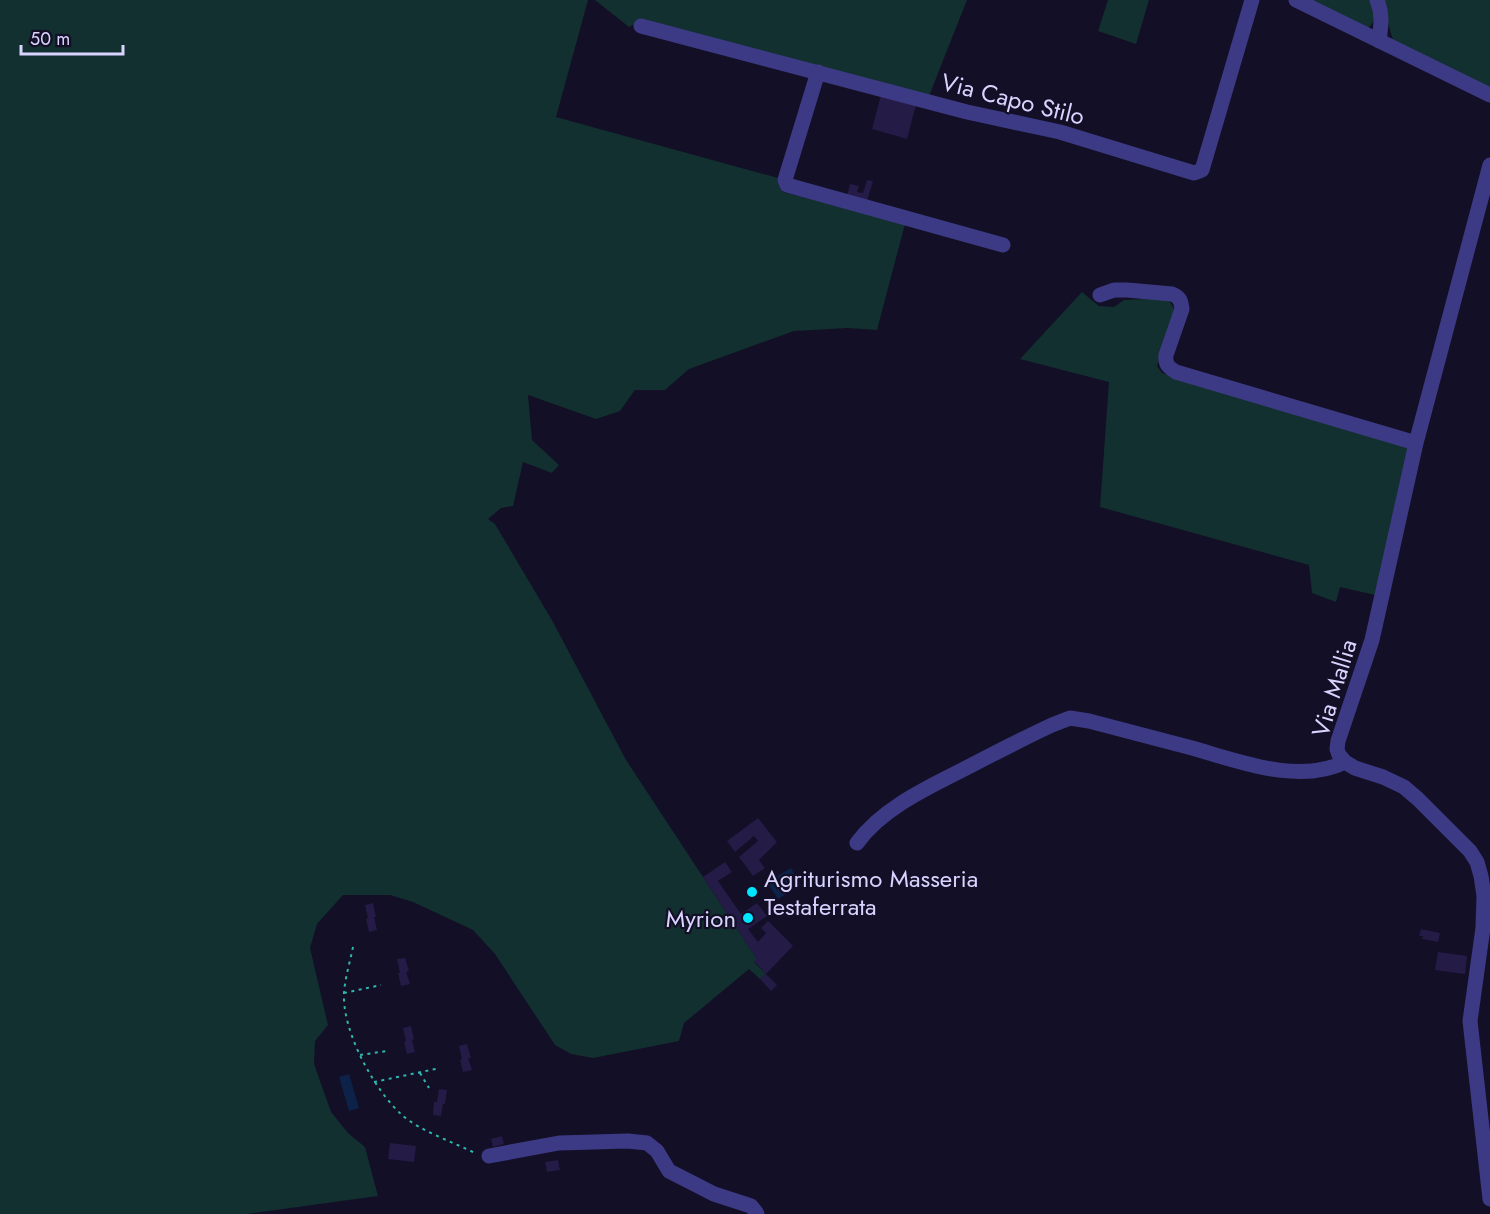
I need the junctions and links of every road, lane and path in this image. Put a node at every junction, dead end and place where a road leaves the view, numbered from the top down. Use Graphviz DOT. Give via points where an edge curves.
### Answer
graph roads {
  1 [pos="1252,0"];
  2 [pos="1296,0"];
  3 [pos="1377,0"];
  4 [pos="640,26"];
  5 [pos="1379,41"];
  6 [pos="818,72"];
  7 [pos="1490,95"];
  8 [pos="1490,165"];
  9 [pos="1003,245"];
  10 [pos="1100,295"];
  11 [pos="1416,443"];
  12 [pos="1345,762"];
  13 [pos="857,843"];
  14 [pos="353,947"];
  15 [pos="381,985"];
  16 [pos="344,993"];
  17 [pos="387,1051"];
  18 [pos="360,1056"];
  19 [pos="441,1068"];
  20 [pos="420,1073"];
  21 [pos="374,1082"];
  22 [pos="429,1088"];
  23 [pos="489,1156"];
  24 [pos="1490,1198"];
  25 [pos="757,1214"];
  1 -- 6 [label="street, Via Capo Stilo" via="1202,170 1194,173 1060,132"];
  2 -- 5 [label="street"];
  3 -- 5 [label="street" via="1382,22"];
  4 -- 6 [label="street, Via Capo Stilo"];
  5 -- 7 [label="street"];
  6 -- 9 [label="street" via="785,180 787,185"];
  8 -- 11 [label="street, Via Mallia"];
  10 -- 11 [label="street" via="1126,290 1178,296 1182,309 1166,355 1166,363 1176,372"];
  11 -- 12 [label="street, Via Mallia" via="1372,640 1338,741 1339,755"];
  12 -- 13 [label="street" via="1317,771 1270,769 1070,718 925,789 877,821"];
  12 -- 24 [label="street, Via Mallia" via="1404,787 1477,862 1484,896 1483,928 1470,1021"];
  14 -- 16 [label="path"];
  15 -- 16 [label="path"];
  16 -- 18 [label="path"];
  17 -- 18 [label="path"];
  18 -- 21 [label="path"];
  19 -- 20 [label="path"];
  20 -- 21 [label="path"];
  20 -- 22 [label="path"];
  21 -- 23 [label="path" via="402,1115 416,1125 476,1154"];
  23 -- 25 [label="street" via="559,1143 647,1143 669,1171 714,1194 751,1206"];
}
